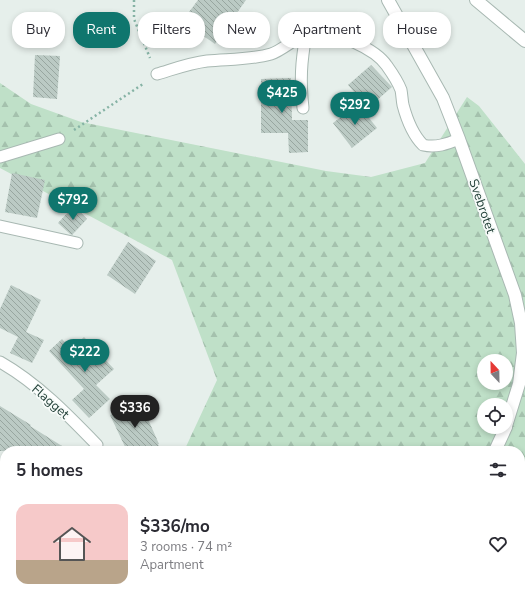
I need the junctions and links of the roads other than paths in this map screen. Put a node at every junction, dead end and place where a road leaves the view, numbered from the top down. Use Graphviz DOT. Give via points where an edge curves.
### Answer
graph roads {
  1 [pos="388,0"];
  2 [pos="476,0"];
  3 [pos="525,41"];
  4 [pos="283,48"];
  5 [pos="304,48"];
  6 [pos="364,48"];
  7 [pos="157,74"];
  8 [pos="303,108"];
  9 [pos="59,139"];
  10 [pos="459,139"];
  11 [pos="0,157"];
  12 [pos="0,226"];
  13 [pos="76,243"];
  14 [pos="0,362"];
  15 [pos="513,404"];
  16 [pos="503,434"];
  17 [pos="97,445"];
  18 [pos="497,446"];
  1 -- 10 [label="street, Svebrotet" via="443,98"];
  2 -- 3 [label="street"];
  4 -- 7 [label="lane" via="272,54 208,61"];
  5 -- 8 [label="lane" via="300,67"];
  6 -- 10 [label="lane" via="377,55 387,65 401,91 410,128 423,145 439,146"];
  9 -- 11 [label="lane"];
  10 -- 15 [label="street, Svebrotet" via="514,295 521,323 523,353 519,384"];
  12 -- 13 [label="lane"];
  14 -- 17 [label="lane, Flagget" via="18,372 67,414"];
  16 -- 18 [label="street, Svebrotet"];
}
